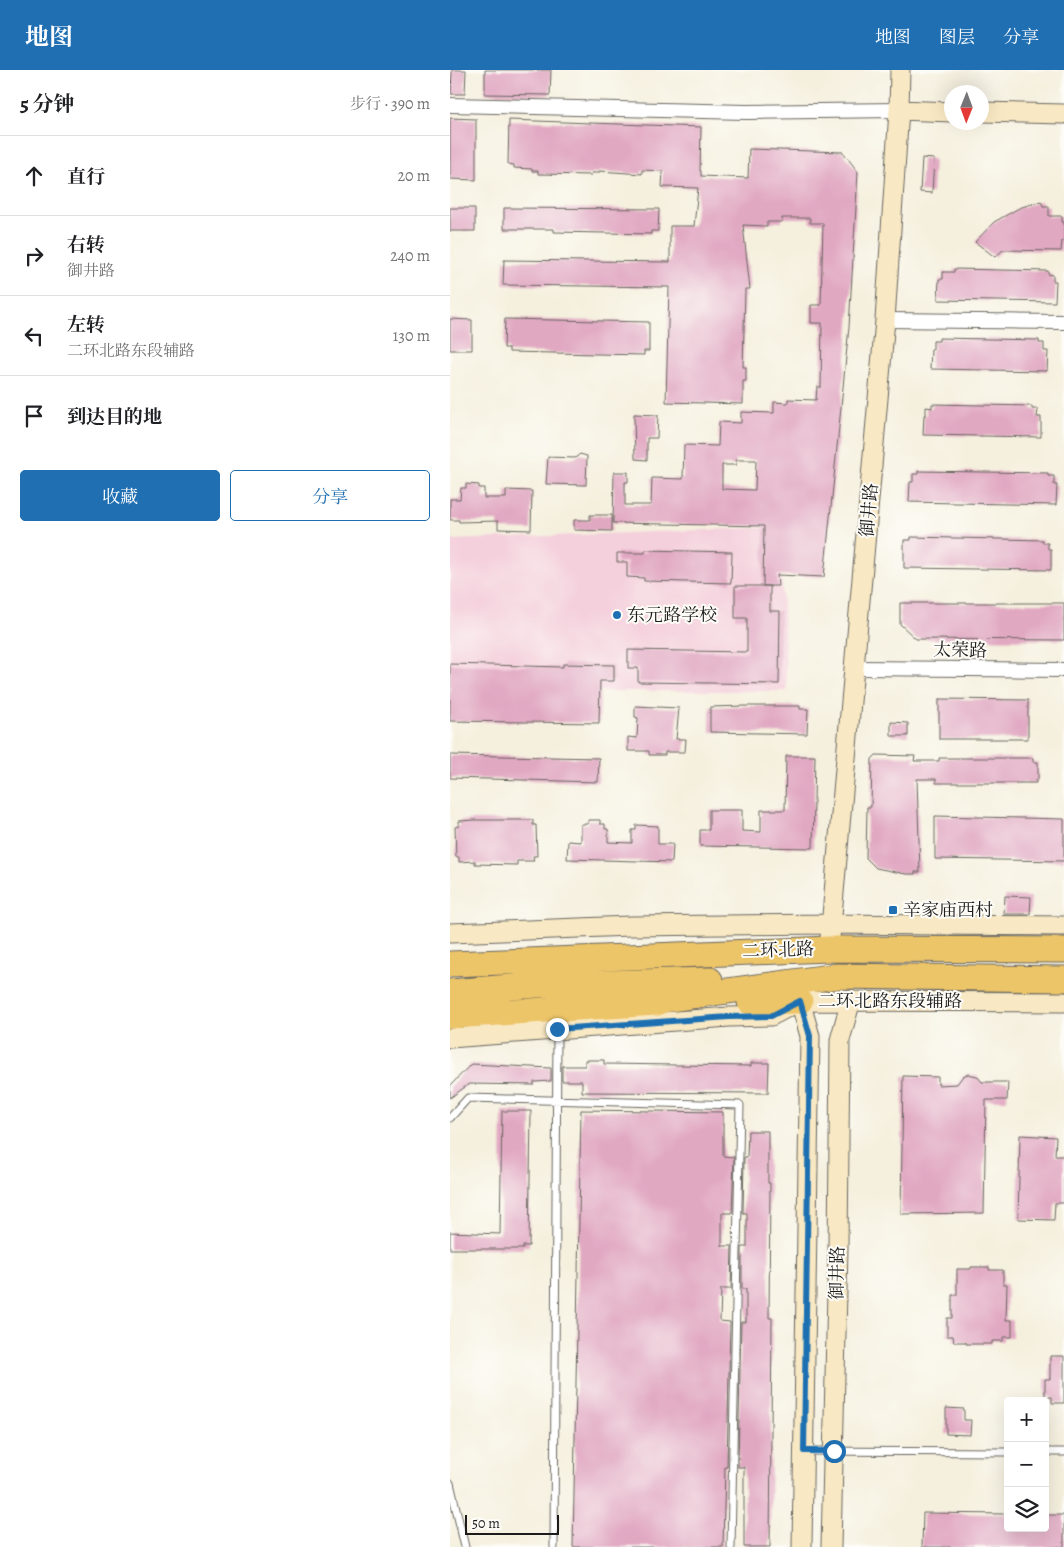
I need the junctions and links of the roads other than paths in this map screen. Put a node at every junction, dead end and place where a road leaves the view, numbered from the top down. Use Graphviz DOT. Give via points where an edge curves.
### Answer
graph roads {
  1 [pos="900,70"];
  2 [pos="989,101"];
  3 [pos="944,102"];
  4 [pos="1064,103"];
  5 [pos="450,105"];
  6 [pos="899,105"];
  7 [pos="944,111"];
  8 [pos="989,112"];
  9 [pos="1064,114"];
  10 [pos="886,320"];
  11 [pos="1064,322"];
  12 [pos="855,668"];
  13 [pos="1064,670"];
  14 [pos="831,924"];
  15 [pos="1064,926"];
  16 [pos="450,933"];
  17 [pos="829,949"];
  18 [pos="1064,950"];
  19 [pos="450,962"];
  20 [pos="837,976"];
  21 [pos="1064,979"];
  22 [pos="450,992"];
  23 [pos="851,1000"];
  24 [pos="800,1001"];
  25 [pos="1064,1002"];
  26 [pos="640,1003"];
  27 [pos="450,1016"];
  28 [pos="557,1029"];
  29 [pos="450,1038"];
  30 [pos="557,1100"];
  31 [pos="450,1118"];
  32 [pos="804,1451"];
  33 [pos="834,1451"];
  34 [pos="1004,1452"];
  35 [pos="1049,1452"];
  36 [pos="1064,1452"];
  37 [pos="450,1483"];
  38 [pos="465,1547"];
  39 [pos="554,1547"];
  40 [pos="731,1547"];
  41 [pos="802,1547"];
  42 [pos="831,1547"];
  1 -- 6 [label="street, 御井路"];
  2 -- 4 [label="street"];
  3 -- 6 [label="street"];
  5 -- 6 [label="street" via="746,112"];
  6 -- 7 [label="street"];
  6 -- 10 [label="street, 御井路"];
  8 -- 9 [label="street"];
  10 -- 11 [label="street"];
  10 -- 12 [label="street, 御井路"];
  12 -- 13 [label="street, 太荣路"];
  12 -- 14 [label="street, 御井路"];
  14 -- 15 [label="street"];
  14 -- 16 [label="street" via="630,926"];
  14 -- 17 [label="street, 御井路"];
  17 -- 18 [label="highway, 二环北路"];
  17 -- 19 [label="highway, 二环北路"];
  20 -- 21 [label="highway, 二环北路"];
  20 -- 22 [label="highway, 二环北路" via="536,985"];
  20 -- 26 [label="highway, 二环北路"];
  23 -- 24 [label="street, 二环北路东段辅路"];
  23 -- 25 [label="street, 二环北路东段辅路"];
  23 -- 33 [label="street, 御井路" via="840,1040"];
  24 -- 26 [label="highway"];
  24 -- 28 [label="street, 二环北路东段辅路" via="771,1016"];
  24 -- 32 [label="street, 御井路" via="810,1036"];
  26 -- 27 [label="highway"];
  28 -- 29 [label="street, 二环北路东段辅路"];
  28 -- 30 [label="lane"];
  30 -- 31 [label="lane" via="468,1098"];
  30 -- 39 [label="lane"];
  30 -- 40 [label="lane" via="740,1105"];
  32 -- 33 [label="lane"];
  32 -- 41 [label="street, 御井路"];
  33 -- 34 [label="lane"];
  33 -- 42 [label="street, 御井路"];
  35 -- 36 [label="lane"];
  37 -- 38 [label="lane"];
}
